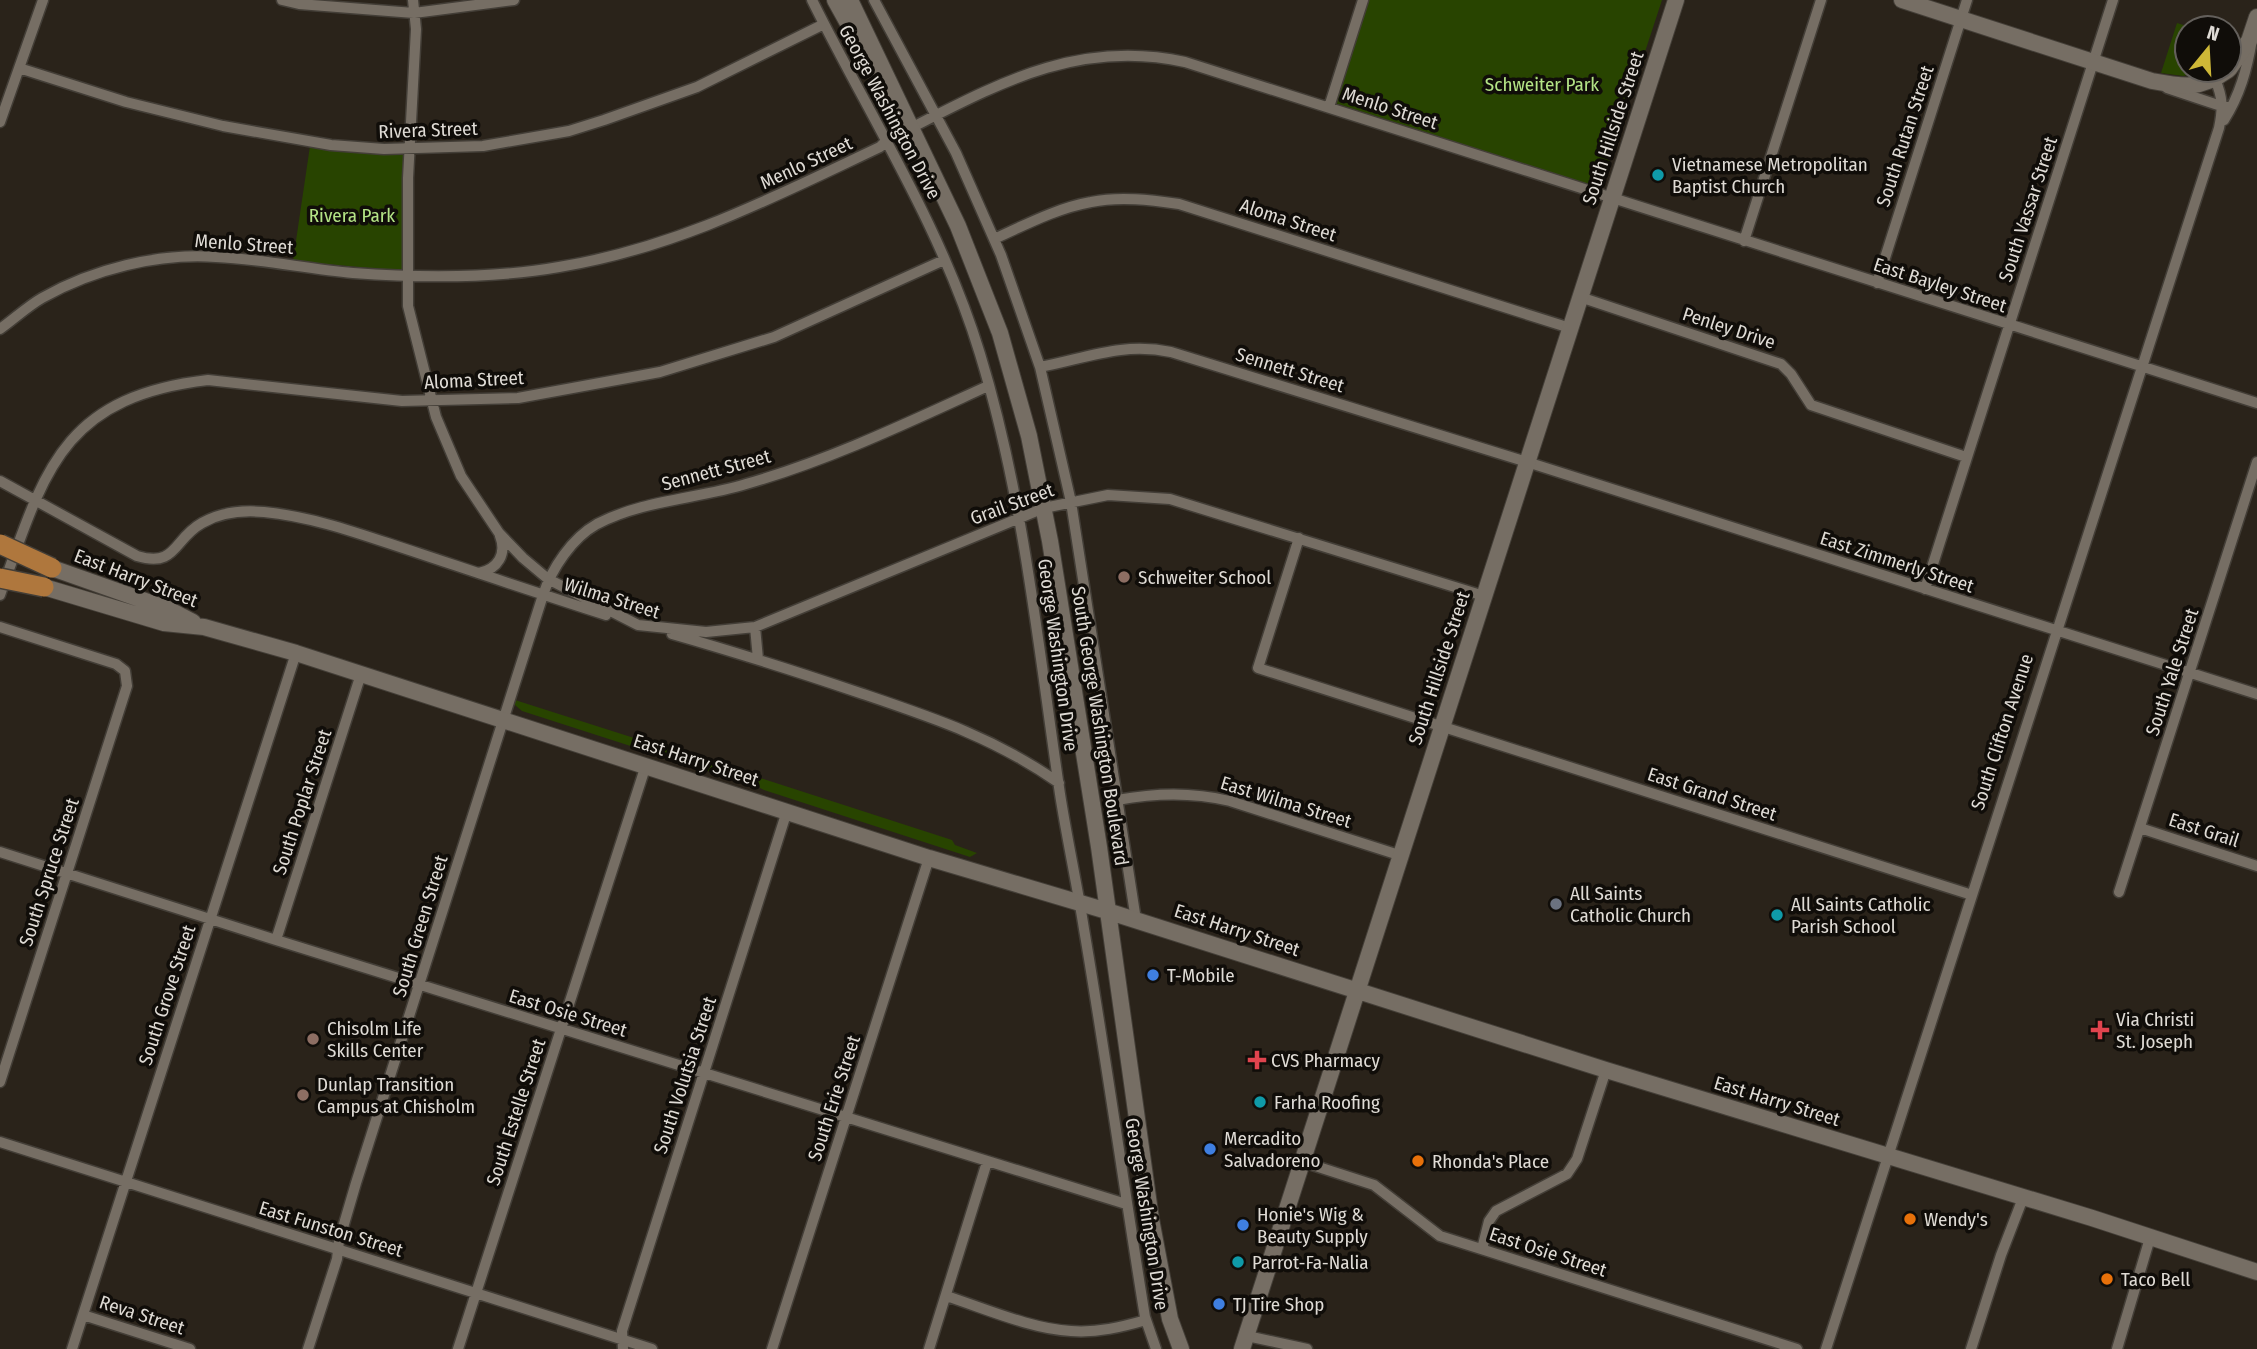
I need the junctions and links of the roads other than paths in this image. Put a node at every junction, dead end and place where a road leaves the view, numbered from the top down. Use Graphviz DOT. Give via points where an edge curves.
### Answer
graph roads {
  1 [pos="43,0"];
  2 [pos="282,0"];
  3 [pos="413,0"];
  4 [pos="514,0"];
  5 [pos="812,0"];
  6 [pos="835,0"];
  7 [pos="850,0"];
  8 [pos="874,0"];
  9 [pos="1363,0"];
  10 [pos="1676,0"];
  11 [pos="1821,0"];
  12 [pos="1902,0"];
  13 [pos="1967,0"];
  14 [pos="2113,0"];
  15 [pos="414,13"];
  16 [pos="1961,19"];
  17 [pos="2256,21"];
  18 [pos="824,24"];
  19 [pos="2243,49"];
  20 [pos="2092,64"];
  21 [pos="19,68"];
  22 [pos="2152,82"];
  23 [pos="2196,84"];
  24 [pos="2223,84"];
  25 [pos="1329,107"];
  26 [pos="2228,107"];
  27 [pos="936,115"];
  28 [pos="0,122"];
  29 [pos="910,128"];
  30 [pos="887,140"];
  31 [pos="409,148"];
  32 [pos="1612,199"];
  33 [pos="994,239"];
  34 [pos="1744,241"];
  35 [pos="944,260"];
  36 [pos="408,275"];
  37 [pos="1877,283"];
  38 [pos="1580,297"];
  39 [pos="2009,325"];
  40 [pos="1570,328"];
  41 [pos="0,330"];
  42 [pos="1040,367"];
  43 [pos="2141,367"];
  44 [pos="988,386"];
  45 [pos="432,400"];
  46 [pos="2257,403"];
  47 [pos="1966,457"];
  48 [pos="1527,462"];
  49 [pos="2257,462"];
  50 [pos="0,481"];
  51 [pos="34,500"];
  52 [pos="1071,502"];
  53 [pos="1044,508"];
  54 [pos="1019,518"];
  55 [pos="499,533"];
  56 [pos="1299,538"];
  57 [pos="0,544"];
  58 [pos="52,568"];
  59 [pos="5,572"];
  60 [pos="475,573"];
  61 [pos="548,579"];
  62 [pos="44,587"];
  63 [pos="1925,589"];
  64 [pos="0,594"];
  65 [pos="543,595"];
  66 [pos="1484,596"];
  67 [pos="638,625"];
  68 [pos="0,627"];
  69 [pos="204,627"];
  70 [pos="755,627"];
  71 [pos="2056,631"];
  72 [pos="296,653"];
  73 [pos="758,659"];
  74 [pos="2190,672"];
  75 [pos="361,674"];
  76 [pos="2257,694"];
  77 [pos="503,719"];
  78 [pos="1442,728"];
  79 [pos="646,765"];
  80 [pos="1059,783"];
  81 [pos="1117,800"];
  82 [pos="787,811"];
  83 [pos="2140,828"];
  84 [pos="0,852"];
  85 [pos="1402,856"];
  86 [pos="929,858"];
  87 [pos="2257,866"];
  88 [pos="67,873"];
  89 [pos="2119,892"];
  90 [pos="1972,895"];
  91 [pos="1080,902"];
  92 [pos="1107,911"];
  93 [pos="210,919"];
  94 [pos="1136,920"];
  95 [pos="276,940"];
  96 [pos="420,985"];
  97 [pos="1359,991"];
  98 [pos="561,1029"];
  99 [pos="1606,1070"];
  100 [pos="704,1074"];
  101 [pos="0,1082"];
  102 [pos="846,1119"];
  103 [pos="0,1142"];
  104 [pos="1888,1158"];
  105 [pos="987,1162"];
  106 [pos="1303,1162"];
  107 [pos="125,1182"];
  108 [pos="2023,1198"];
  109 [pos="1126,1204"];
  110 [pos="2150,1238"];
  111 [pos="1482,1249"];
  112 [pos="338,1250"];
  113 [pos="2257,1272"];
  114 [pos="476,1293"];
  115 [pos="946,1296"];
  116 [pos="83,1315"];
  117 [pos="1146,1320"];
  118 [pos="1244,1342"];
  119 [pos="623,1344"];
  120 [pos="72,1349"];
  121 [pos="190,1349"];
  122 [pos="308,1349"];
  123 [pos="458,1349"];
  124 [pos="652,1349"];
  125 [pos="772,1349"];
  126 [pos="929,1349"];
  127 [pos="1156,1349"];
  128 [pos="1181,1349"];
  129 [pos="1307,1349"];
  130 [pos="1797,1349"];
  131 [pos="1826,1349"];
  132 [pos="1970,1349"];
  133 [pos="2117,1349"];
  1 -- 21 [label="street"];
  2 -- 15 [label="street"];
  3 -- 15 [label="street"];
  4 -- 15 [label="street"];
  5 -- 18 [label="street, George Washington Drive"];
  6 -- 29 [label="main road, South George Washington Boulevard"];
  7 -- 29 [label="main road, South George Washington Boulevard"];
  8 -- 27 [label="street, George Washington Drive"];
  9 -- 25 [label="street"];
  10 -- 32 [label="main road, South Hillside Street"];
  11 -- 34 [label="street"];
  12 -- 16 [label="main road"];
  13 -- 16 [label="street, South Rutan Street"];
  14 -- 20 [label="street, South Vassar Street"];
  15 -- 31 [label="street"];
  16 -- 20 [label="main road"];
  16 -- 37 [label="street, South Rutan Street"];
  17 -- 19 [label="main road, South Clifton Avenue"];
  17 -- 26 [label="street, South Clifton Avenue" via="2248,65"];
  18 -- 30 [label="street, George Washington Drive"];
  18 -- 31 [label="street, Rivera Street" via="697,86 569,131 483,146"];
  20 -- 22 [label="main road"];
  20 -- 39 [label="street, South Vassar Street"];
  21 -- 28 [label="street"];
  21 -- 31 [label="street, Rivera Street" via="223,126 331,145"];
  22 -- 23 [label="main road"];
  22 -- 26 [label="street"];
  24 -- 26 [label="street" via="2222,97"];
  25 -- 27 [label="street, Menlo Street" via="1185,62 1122,55 1043,67"];
  25 -- 32 [label="street, Menlo Street"];
  26 -- 43 [label="street, South Clifton Avenue"];
  27 -- 29 [label="street, Menlo Street"];
  27 -- 33 [label="street, George Washington Drive"];
  29 -- 30 [label="street, Menlo Street"];
  29 -- 53 [label="main road, South George Washington Boulevard" via="958,226 1000,333"];
  30 -- 35 [label="street, George Washington Drive"];
  30 -- 36 [label="street, Menlo Street" via="730,218 651,246 559,267 465,277"];
  31 -- 36 [label="street"];
  32 -- 34 [label="street, East Bayley Street"];
  32 -- 38 [label="main road, South Hillside Street"];
  33 -- 40 [label="street, Aloma Street" via="1057,211 1092,202 1179,204"];
  33 -- 42 [label="street, George Washington Drive"];
  34 -- 37 [label="street, East Bayley Street"];
  35 -- 44 [label="street, George Washington Drive"];
  35 -- 45 [label="street, Aloma Street" via="774,337 660,372 518,398"];
  36 -- 41 [label="street, Menlo Street" via="213,256 172,258 70,285 41,299"];
  36 -- 45 [label="street" via="408,306"];
  37 -- 39 [label="street, East Bayley Street"];
  38 -- 40 [label="main road, South Hillside Street"];
  38 -- 47 [label="street, Penley Drive" via="1782,364 1811,405"];
  39 -- 43 [label="street, East Bayley Street"];
  39 -- 47 [label="street, South Vassar Street"];
  40 -- 48 [label="main road, South Hillside Street"];
  42 -- 48 [label="street, Sennett Street" via="1113,349 1149,348"];
  42 -- 52 [label="street, George Washington Drive"];
  43 -- 46 [label="street, East Bayley Street"];
  43 -- 71 [label="street, South Clifton Avenue"];
  44 -- 54 [label="street, George Washington Drive"];
  44 -- 61 [label="street, Sennett Street" via="863,443 746,484 620,514 583,533"];
  45 -- 51 [label="street, Aloma Street" via="402,401 208,380 161,387 117,403 81,429 53,463"];
  45 -- 55 [label="street" via="461,476"];
  47 -- 63 [label="street, South Vassar Street"];
  48 -- 63 [label="street, East Zimmerly Street"];
  48 -- 66 [label="main road, South Hillside Street"];
  49 -- 74 [label="street, South Yale Street"];
  50 -- 51 [label="street"];
  51 -- 59 [label="street, Aloma Street"];
  51 -- 60 [label="street, Wilma Street" via="137,556 156,560 167,557 200,524 243,511 341,527"];
  52 -- 53 [label="street, Grail Street"];
  52 -- 56 [label="street, Grail Street" via="1108,495 1170,499"];
  52 -- 81 [label="street, George Washington Drive"];
  53 -- 54 [label="street, Grail Street"];
  53 -- 92 [label="main road, South George Washington Boulevard"];
  54 -- 70 [label="street, Grail Street"];
  54 -- 80 [label="street, George Washington Drive"];
  55 -- 60 [label="street" via="503,548 499,561"];
  55 -- 61 [label="street"];
  56 -- 66 [label="street, Grail Street"];
  56 -- 78 [label="street, East Grand Street" via="1258,668"];
  57 -- 58 [label="highway, bridge"];
  58 -- 69 [label="main road, East Harry Street" via="168,609"];
  59 -- 62 [label="highway, bridge"];
  59 -- 64 [label="street, Aloma Street"];
  60 -- 65 [label="street, Wilma Street"];
  61 -- 65 [label="street, Sennett Street"];
  61 -- 67 [label="street"];
  62 -- 69 [label="main road, East Harry Street" via="164,623"];
  63 -- 71 [label="street, East Zimmerly Street"];
  65 -- 67 [label="street, Wilma Street"];
  65 -- 77 [label="street, South Green Street"];
  66 -- 78 [label="main road, South Hillside Street"];
  67 -- 70 [label="street, Grail Street" via="706,632"];
  67 -- 73 [label="street, Wilma Street"];
  68 -- 88 [label="street, South Spruce Street" via="116,664 125,671 127,686"];
  69 -- 72 [label="main road, East Harry Street"];
  70 -- 73 [label="street"];
  71 -- 74 [label="street, East Zimmerly Street"];
  71 -- 90 [label="street, South Clifton Avenue"];
  72 -- 75 [label="main road, East Harry Street"];
  72 -- 93 [label="street, South Grove Street"];
  73 -- 80 [label="street, Wilma Street" via="962,728"];
  74 -- 76 [label="street, East Zimmerly Street"];
  74 -- 83 [label="street, South Yale Street"];
  75 -- 77 [label="main road, East Harry Street"];
  75 -- 95 [label="street, South Poplar Street"];
  77 -- 79 [label="main road, East Harry Street"];
  77 -- 96 [label="street, South Green Street"];
  78 -- 85 [label="main road, South Hillside Street"];
  78 -- 90 [label="street, East Grand Street"];
  79 -- 82 [label="main road, East Harry Street"];
  79 -- 98 [label="street, South Estelle Street"];
  80 -- 91 [label="street, George Washington Drive"];
  81 -- 85 [label="street, East Wilma Street" via="1152,794 1201,795"];
  81 -- 94 [label="street, George Washington Drive"];
  82 -- 86 [label="main road, East Harry Street"];
  82 -- 100 [label="street, South Volutsia Street"];
  83 -- 87 [label="street, East Grail"];
  83 -- 89 [label="street, South Yale Street"];
  84 -- 88 [label="street, East Osie Street"];
  85 -- 97 [label="main road, South Hillside Street"];
  86 -- 91 [label="main road, East Harry Street"];
  86 -- 102 [label="street, South Erie Street"];
  88 -- 93 [label="street, East Osie Street"];
  88 -- 101 [label="street, South Spruce Street"];
  90 -- 104 [label="street, South Clifton Avenue"];
  91 -- 92 [label="main road, East Harry Street"];
  91 -- 109 [label="street, George Washington Drive"];
  92 -- 94 [label="main road, East Harry Street"];
  92 -- 128 [label="main road, South George Washington Boulevard" via="1151,1219 1170,1319"];
  93 -- 95 [label="street, East Osie Street"];
  93 -- 107 [label="street, South Grove Street"];
  94 -- 97 [label="main road, East Harry Street"];
  95 -- 96 [label="street, East Osie Street"];
  96 -- 98 [label="street, East Osie Street"];
  96 -- 112 [label="street, South Green Street"];
  97 -- 99 [label="main road, East Harry Street"];
  97 -- 106 [label="main road, South Hillside Street"];
  98 -- 100 [label="street, East Osie Street"];
  98 -- 114 [label="street, South Estelle Street"];
  99 -- 104 [label="main road, East Harry Street"];
  99 -- 111 [label="street" via="1571,1170 1496,1211"];
  100 -- 102 [label="street, East Osie Street"];
  100 -- 119 [label="street, South Volutsia Street" via="621,1331"];
  102 -- 105 [label="street, East Osie Street"];
  102 -- 125 [label="street, South Erie Street"];
  103 -- 107 [label="street, East Funston Street"];
  104 -- 108 [label="main road, East Harry Street"];
  104 -- 131 [label="street, South Clifton Avenue"];
  105 -- 109 [label="street, East Osie Street"];
  105 -- 115 [label="street"];
  106 -- 111 [label="street, East Osie Street" via="1374,1185 1440,1236"];
  106 -- 118 [label="main road, South Hillside Street"];
  107 -- 112 [label="street, East Funston Street"];
  107 -- 116 [label="street, South Grove Street"];
  108 -- 110 [label="main road, East Harry Street"];
  108 -- 132 [label="street"];
  109 -- 117 [label="street, George Washington Drive"];
  110 -- 113 [label="main road, East Harry Street"];
  110 -- 133 [label="street"];
  111 -- 130 [label="street, East Osie Street"];
  112 -- 114 [label="street, East Funston Street"];
  112 -- 122 [label="street, South Green Street"];
  114 -- 119 [label="street, East Funston Street"];
  114 -- 123 [label="street, South Estelle Street"];
  115 -- 117 [label="street" via="1071,1331 1117,1328"];
  115 -- 126 [label="street"];
  116 -- 120 [label="street, South Grove Street"];
  116 -- 121 [label="street, Reva Street"];
  117 -- 127 [label="street, George Washington Drive"];
  118 -- 129 [label="street"];
  119 -- 124 [label="street, East Funston Street"];
}
